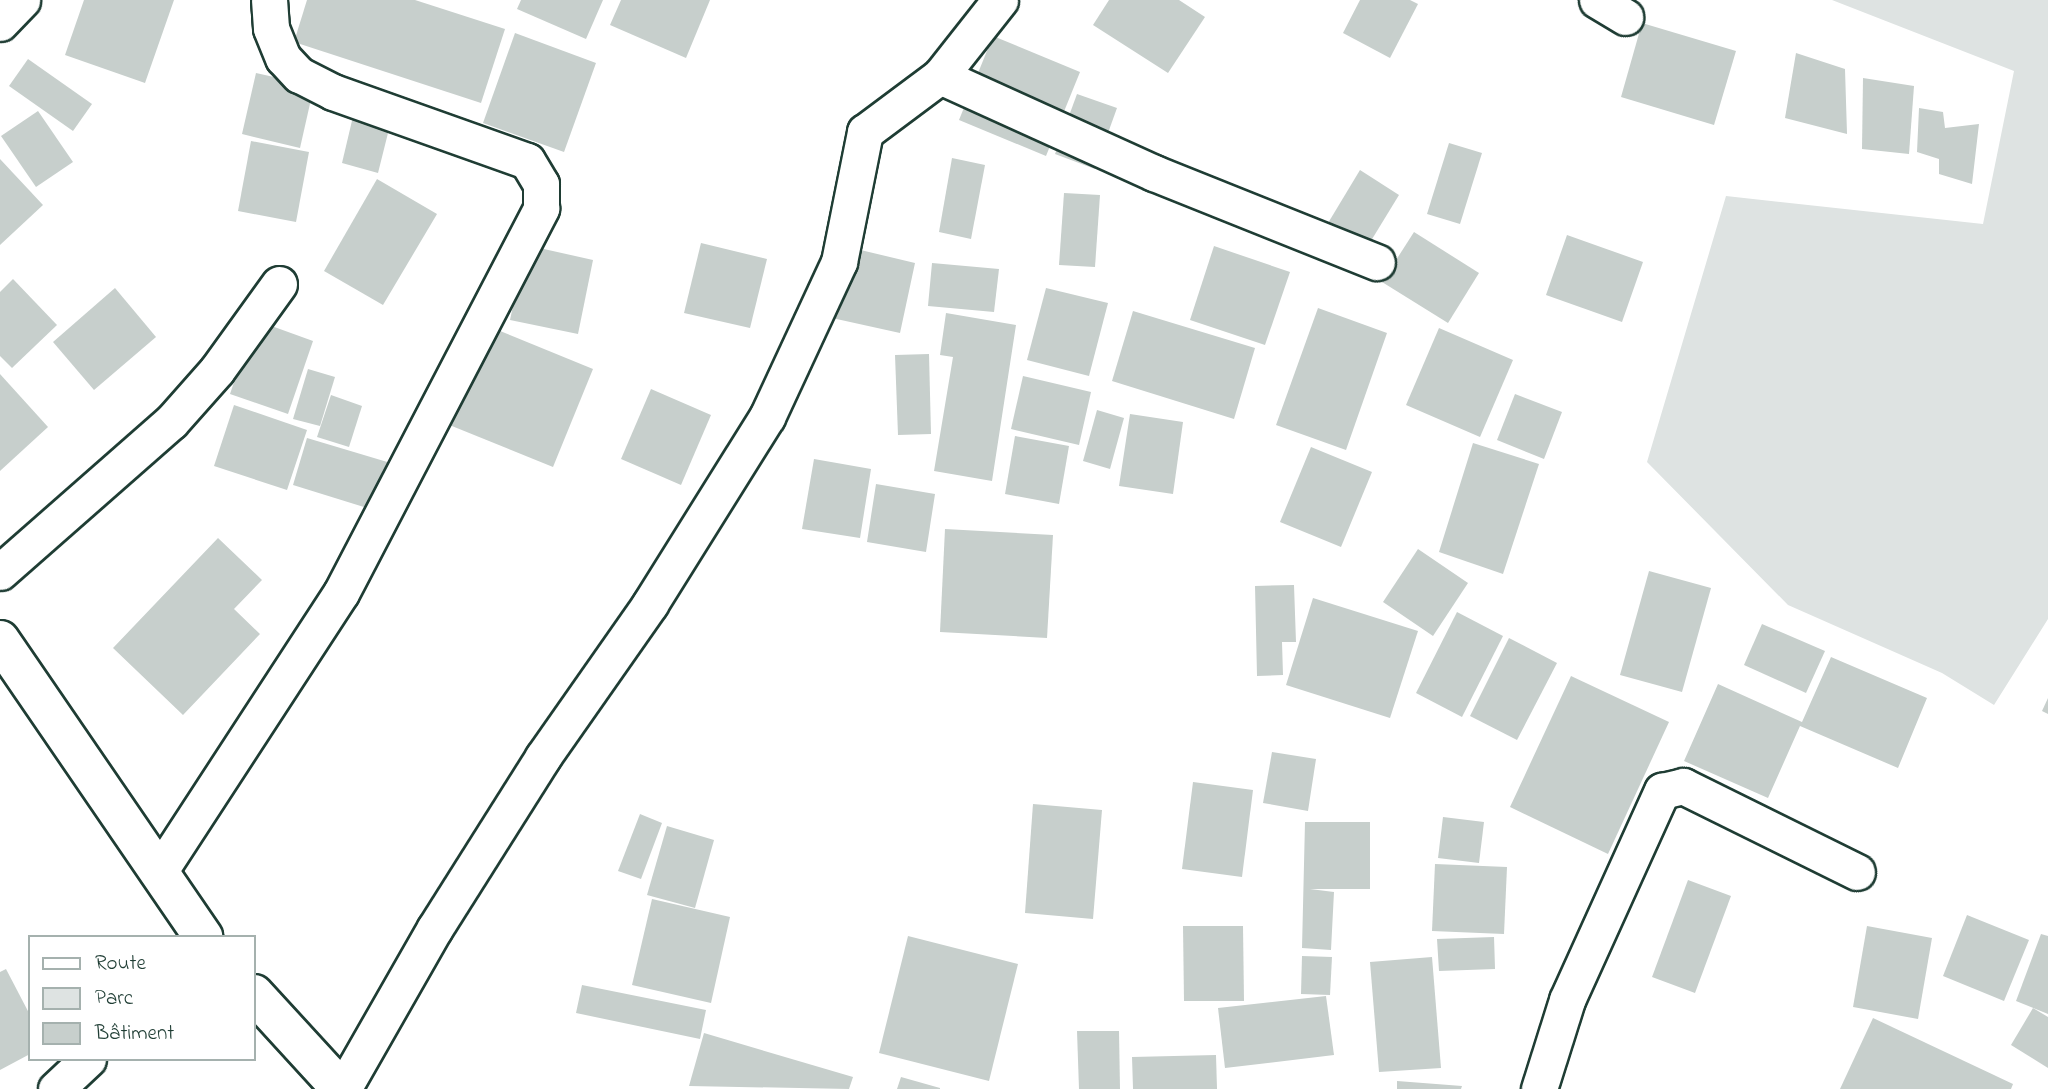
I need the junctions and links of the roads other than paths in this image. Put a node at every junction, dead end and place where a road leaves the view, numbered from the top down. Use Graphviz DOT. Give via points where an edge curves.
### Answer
graph roads {
  1 [pos="22,0"];
  2 [pos="269,0"];
  3 [pos="1000,0"];
  4 [pos="0,23"];
  5 [pos="940,76"];
  6 [pos="1377,262"];
  7 [pos="279,284"];
  8 [pos="0,572"];
  9 [pos="0,640"];
  10 [pos="159,872"];
  11 [pos="1857,872"];
  12 [pos="202,935"];
  13 [pos="256,996"];
  14 [pos="86,1061"];
  15 [pos="56,1089"];
  16 [pos="342,1089"];
  17 [pos="1539,1089"];
  1 -- 4 [label="street"];
  2 -- 10 [label="street" via="271,28 283,58 299,75 332,92 527,161 541,184 541,208 341,593"];
  3 -- 5 [label="street"];
  5 -- 6 [label="street" via="1154,173"];
  5 -- 16 [label="street" via="865,132 839,262 767,417 650,604 543,757"];
  7 -- 8 [label="street" via="217,370 171,422"];
  9 -- 10 [label="street"];
  10 -- 12 [label="street"];
  11 -- 17 [label="street" via="1683,786 1662,791 1567,1000"];
  13 -- 16 [label="street"];
  14 -- 15 [label="street"];
}
